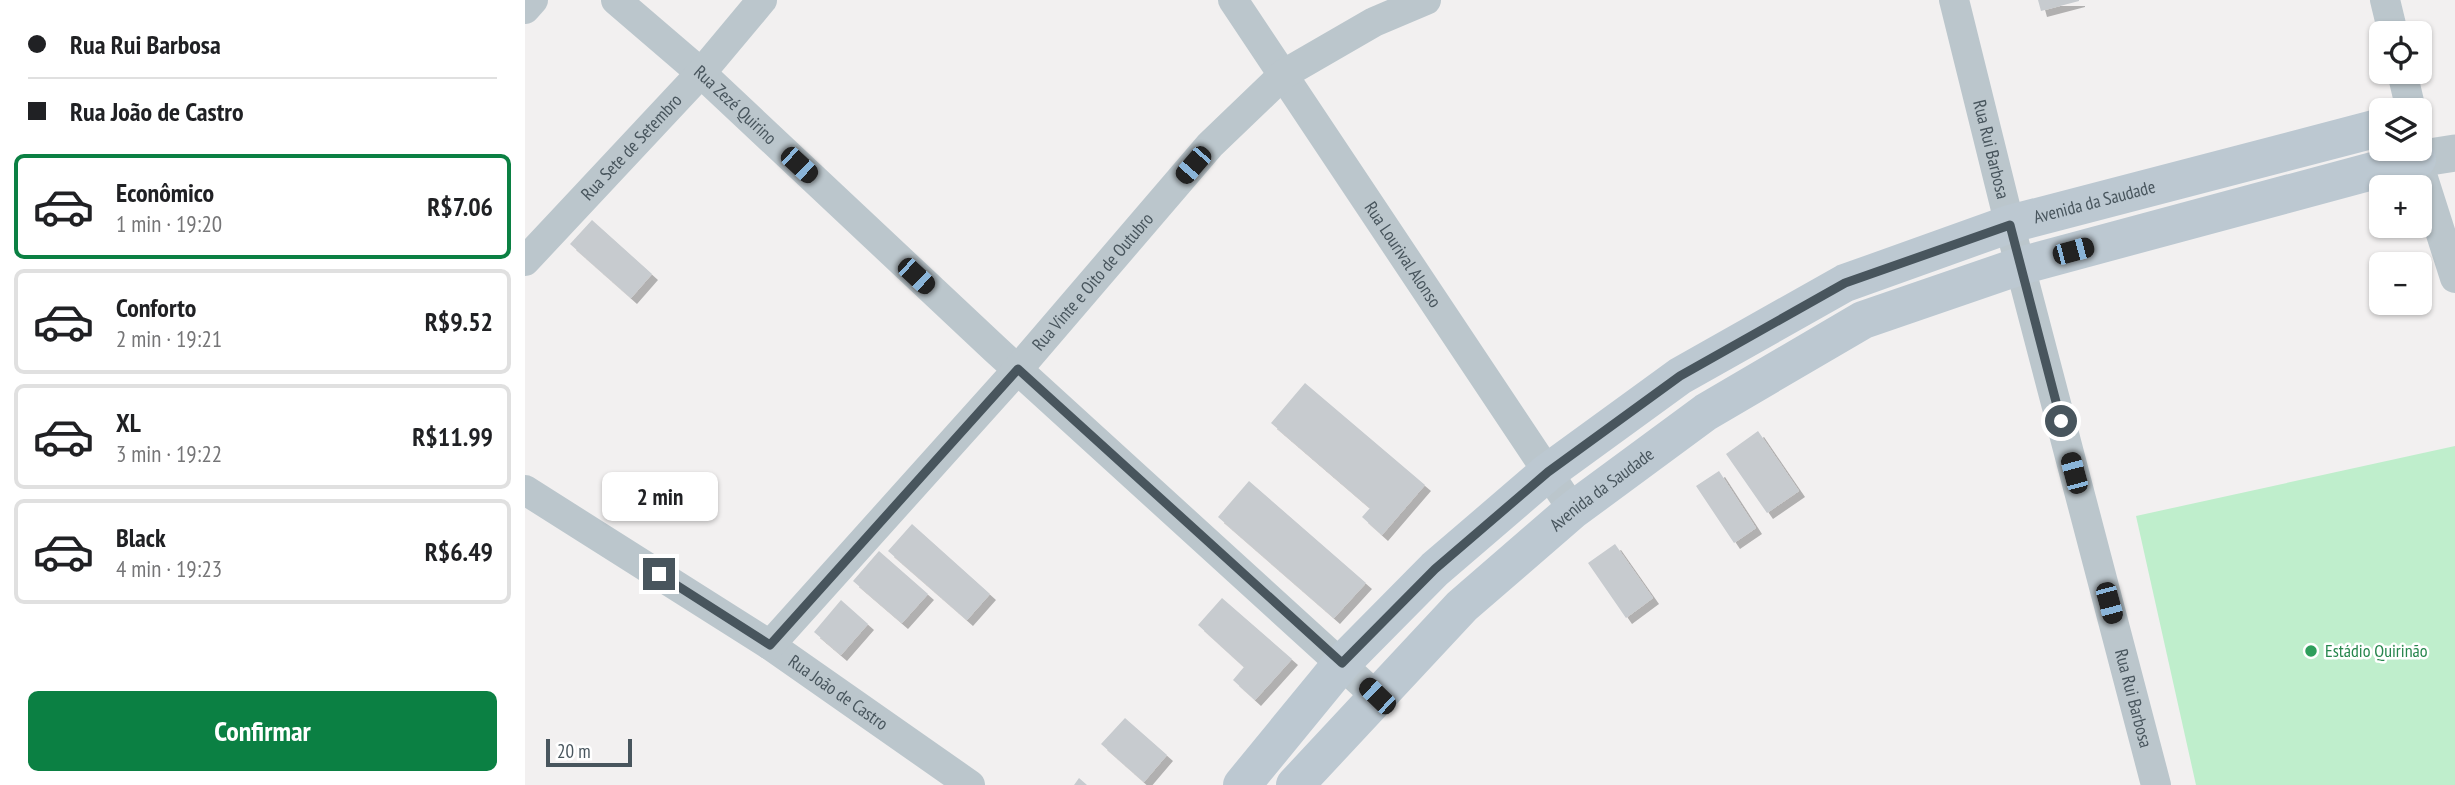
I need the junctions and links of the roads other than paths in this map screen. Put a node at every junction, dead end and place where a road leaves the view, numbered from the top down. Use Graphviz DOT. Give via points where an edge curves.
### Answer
graph roads {
  1 [pos="533,0"];
  2 [pos="616,0"];
  3 [pos="762,0"];
  4 [pos="1233,0"];
  5 [pos="1426,0"];
  6 [pos="1954,0"];
  7 [pos="2385,0"];
  8 [pos="525,9"];
  9 [pos="2390,21"];
  10 [pos="701,73"];
  11 [pos="1284,74"];
  12 [pos="2369,130"];
  13 [pos="2455,153"];
  14 [pos="2432,154"];
  15 [pos="2391,161"];
  16 [pos="2418,161"];
  17 [pos="2010,225"];
  18 [pos="525,261"];
  19 [pos="2020,265"];
  20 [pos="2455,278"];
  21 [pos="1018,369"];
  22 [pos="1548,472"];
  23 [pos="525,490"];
  24 [pos="1573,510"];
  25 [pos="770,645"];
  26 [pos="1342,663"];
  27 [pos="1377,696"];
  28 [pos="970,785"];
  29 [pos="1242,785"];
  30 [pos="1295,785"];
  31 [pos="2156,785"];
  1 -- 8 [label="street"];
  2 -- 10 [label="street, Rua Zezé Quirino"];
  3 -- 10 [label="street, Rua Sete de Setembro"];
  4 -- 11 [label="street, Rua Lourival Alonso"];
  5 -- 11 [label="street, Rua Vinte e Oito de Outubro" via="1374,22"];
  6 -- 17 [label="street, Rua Rui Barbosa"];
  7 -- 9 [label="street"];
  10 -- 18 [label="street, Rua Sete de Setembro"];
  10 -- 21 [label="street, Rua Zezé Quirino"];
  11 -- 21 [label="street, Rua Vinte e Oito de Outubro" via="1210,145"];
  11 -- 22 [label="street, Rua Lourival Alonso"];
  12 -- 17 [label="main road, Avenida da Saudade"];
  13 -- 14 [label="street"];
  15 -- 19 [label="main road, Avenida da Saudade"];
  16 -- 20 [label="street"];
  17 -- 19 [label="street, Rua Rui Barbosa"];
  17 -- 22 [label="main road, Avenida da Saudade" via="1845,283 1680,376"];
  19 -- 24 [label="main road, Avenida da Saudade" via="1863,320 1706,412"];
  19 -- 31 [label="street, Rua Rui Barbosa"];
  21 -- 25 [label="street, Rua Vinte e Oito de Outubro"];
  21 -- 26 [label="street, Rua Zezé Quirino"];
  22 -- 24 [label="street, Rua Lourival Alonso"];
  22 -- 26 [label="main road, Avenida da Saudade" via="1435,569"];
  23 -- 25 [label="street, Rua João de Castro"];
  24 -- 27 [label="main road, Avenida da Saudade" via="1462,606"];
  25 -- 28 [label="street, Rua João de Castro"];
  26 -- 27 [label="street, Rua Zezé Quirino"];
  26 -- 29 [label="main road, Avenida da Saudade"];
  27 -- 30 [label="main road, Avenida da Saudade"];
}
